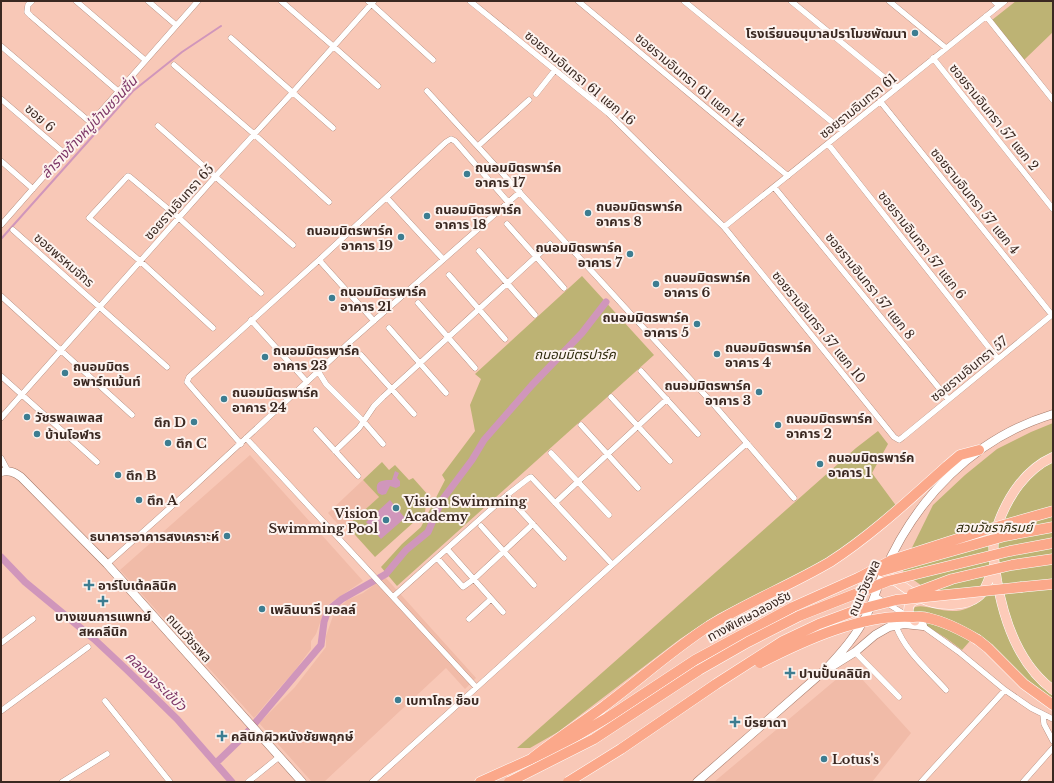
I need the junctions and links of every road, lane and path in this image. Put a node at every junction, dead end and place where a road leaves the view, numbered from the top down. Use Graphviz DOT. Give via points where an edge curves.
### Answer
graph roads {
  1 [pos="32,1"];
  2 [pos="76,1"];
  3 [pos="148,1"];
  4 [pos="198,1"];
  5 [pos="281,1"];
  6 [pos="470,1"];
  7 [pos="578,1"];
  8 [pos="684,1"];
  9 [pos="790,1"];
  10 [pos="889,1"];
  11 [pos="994,1"];
  12 [pos="1005,1"];
  13 [pos="371,2"];
  14 [pos="999,6"];
  15 [pos="986,16"];
  16 [pos="176,25"];
  17 [pos="231,38"];
  18 [pos="1,46"];
  19 [pos="334,46"];
  20 [pos="946,48"];
  21 [pos="933,58"];
  22 [pos="145,60"];
  23 [pos="433,60"];
  24 [pos="174,65"];
  25 [pos="555,70"];
  26 [pos="378,86"];
  27 [pos="897,88"];
  28 [pos="118,91"];
  29 [pos="427,91"];
  30 [pos="293,92"];
  31 [pos="536,94"];
  32 [pos="1,99"];
  33 [pos="529,100"];
  34 [pos="1053,100"];
  35 [pos="880,101"];
  36 [pos="90,122"];
  37 [pos="158,126"];
  38 [pos="333,128"];
  39 [pos="843,131"];
  40 [pos="254,134"];
  41 [pos="828,144"];
  42 [pos="478,146"];
  43 [pos="64,153"];
  44 [pos="1,161"];
  45 [pos="788,176"];
  46 [pos="215,177"];
  47 [pos="774,187"];
  48 [pos="33,189"];
  49 [pos="520,192"];
  50 [pos="387,198"];
  51 [pos="329,202"];
  52 [pos="508,202"];
  53 [pos="1053,209"];
  54 [pos="179,218"];
  55 [pos="507,224"];
  56 [pos="1,225"];
  57 [pos="724,226"];
  58 [pos="14,230"];
  59 [pos="550,244"];
  60 [pos="293,245"];
  61 [pos="479,250"];
  62 [pos="537,257"];
  63 [pos="443,259"];
  64 [pos="319,260"];
  65 [pos="140,261"];
  66 [pos="449,275"];
  67 [pos="507,283"];
  68 [pos="564,288"];
  69 [pos="261,293"];
  70 [pos="1,296"];
  71 [pos="418,303"];
  72 [pos="100,306"];
  73 [pos="479,309"];
  74 [pos="535,315"];
  75 [pos="1052,315"];
  76 [pos="251,320"];
  77 [pos="374,321"];
  78 [pos="213,328"];
  79 [pos="389,328"];
  80 [pos="448,337"];
  81 [pos="505,339"];
  82 [pos="61,351"];
  83 [pos="361,355"];
  84 [pos="998,359"];
  85 [pos="420,363"];
  86 [pos="167,367"];
  87 [pos="475,368"];
  88 [pos="318,371"];
  89 [pos="641,371"];
  90 [pos="1,376"];
  91 [pos="307,382"];
  92 [pos="392,389"];
  93 [pos="446,393"];
  94 [pos="22,394"];
  95 [pos="611,397"];
  96 [pos="667,399"];
  97 [pos="948,400"];
  98 [pos="414,414"];
  99 [pos="1053,414"];
  100 [pos="132,415"];
  101 [pos="1,418"];
  102 [pos="364,422"];
  103 [pos="581,425"];
  104 [pos="637,426"];
  105 [pos="316,430"];
  106 [pos="698,434"];
  107 [pos="246,438"];
  108 [pos="899,440"];
  109 [pos="747,443"];
  110 [pos="241,444"];
  111 [pos="382,444"];
  112 [pos="979,450"];
  113 [pos="336,451"];
  114 [pos="551,453"];
  115 [pos="607,454"];
  116 [pos="1053,457"];
  117 [pos="1,458"];
  118 [pos="670,461"];
  119 [pos="97,462"];
  120 [pos="5,472"];
  121 [pos="358,476"];
  122 [pos="578,482"];
  123 [pos="638,488"];
  124 [pos="509,498"];
  125 [pos="794,498"];
  126 [pos="555,503"];
  127 [pos="1053,511"];
  128 [pos="608,515"];
  129 [pos="533,524"];
  130 [pos="481,526"];
  131 [pos="1053,527"];
  132 [pos="1053,543"];
  133 [pos="447,550"];
  134 [pos="504,551"];
  135 [pos="437,558"];
  136 [pos="564,558"];
  137 [pos="1053,559"];
  138 [pos="107,564"];
  139 [pos="612,564"];
  140 [pos="994,565"];
  141 [pos="884,572"];
  142 [pos="860,577"];
  143 [pos="474,579"];
  144 [pos="1053,584"];
  145 [pos="534,585"];
  146 [pos="875,596"];
  147 [pos="393,597"];
  148 [pos="491,599"];
  149 [pos="923,599"];
  150 [pos="896,600"];
  151 [pos="503,612"];
  152 [pos="33,619"];
  153 [pos="469,619"];
  154 [pos="919,624"];
  155 [pos="896,626"];
  156 [pos="1,642"];
  157 [pos="88,647"];
  158 [pos="855,652"];
  159 [pos="825,670"];
  160 [pos="716,684"];
  161 [pos="476,687"];
  162 [pos="946,690"];
  163 [pos="1005,690"];
  164 [pos="1053,690"];
  165 [pos="899,697"];
  166 [pos="104,701"];
  167 [pos="1053,705"];
  168 [pos="1,711"];
  169 [pos="1043,714"];
  170 [pos="1053,719"];
  171 [pos="1053,741"];
  172 [pos="1053,748"];
  173 [pos="107,754"];
  174 [pos="279,757"];
  175 [pos="530,760"];
  176 [pos="62,782"];
  177 [pos="170,782"];
  178 [pos="248,782"];
  179 [pos="302,782"];
  180 [pos="372,782"];
  181 [pos="480,782"];
  182 [pos="509,782"];
  183 [pos="568,782"];
  184 [pos="697,782"];
  185 [pos="921,782"];
  186 [pos="1023,782"];
  1 -- 28 [label="street" via="27,12"];
  2 -- 22 [label="street"];
  3 -- 16 [label="street"];
  4 -- 16 [label="street"];
  5 -- 19 [label="street"];
  6 -- 25 [label="street, ซอยรามอินทรา 61 แยก 16"];
  7 -- 45 [label="street, ซอยรามอินทรา 61 แยก 14"];
  8 -- 39 [label="street"];
  9 -- 27 [label="street"];
  10 -- 20 [label="street"];
  11 -- 14 [label="street"];
  12 -- 14 [label="street, ซอยรามอินทรา 61"];
  13 -- 19 [label="street, ซอยรามอินทรา 65"];
  13 -- 23 [label="street"];
  14 -- 15 [label="street, ซอยรามอินทรา 61"];
  15 -- 20 [label="street, ซอยรามอินทรา 61"];
  15 -- 34 [label="street"];
  16 -- 22 [label="street"];
  17 -- 30 [label="street"];
  18 -- 36 [label="street"];
  19 -- 26 [label="street"];
  19 -- 30 [label="street, ซอยรามอินทรา 65"];
  20 -- 21 [label="street, ซอยรามอินทรา 61"];
  21 -- 27 [label="street, ซอยรามอินทรา 61"];
  21 -- 53 [label="street, ซอยรามอินทรา 57 แยก 2"];
  22 -- 28 [label="street"];
  24 -- 40 [label="street"];
  25 -- 31 [label="street"];
  25 -- 57 [label="street, ซอยรามอินทรา 61 แยก 16" via="608,113"];
  27 -- 35 [label="street, ซอยรามอินทรา 61"];
  28 -- 36 [label="street"];
  29 -- 42 [label="street"];
  30 -- 38 [label="street"];
  30 -- 40 [label="street, ซอยรามอินทรา 65"];
  32 -- 43 [label="street, ซอย 6"];
  33 -- 42 [label="street"];
  35 -- 39 [label="street, ซอยรามอินทรา 61"];
  35 -- 75 [label="street, ซอยรามอินทรา 57 แยก 4"];
  36 -- 43 [label="street"];
  37 -- 46 [label="street"];
  39 -- 41 [label="street, ซอยรามอินทรา 61"];
  40 -- 46 [label="street, ซอยรามอินทรา 65"];
  40 -- 51 [label="street"];
  41 -- 45 [label="street, ซอยรามอินทรา 61"];
  41 -- 84 [label="street, ซอยรามอินทรา 57 แยก 6"];
  42 -- 49 [label="street"];
  43 -- 48 [label="street"];
  44 -- 48 [label="street"];
  45 -- 47 [label="street, ซอยรามอินทรา 61"];
  46 -- 54 [label="street, ซอยรามอินทรา 65"];
  46 -- 60 [label="street"];
  47 -- 57 [label="street, ซอยรามอินทรา 61"];
  47 -- 97 [label="street, ซอยรามอินทรา 57 แยก 8"];
  48 -- 56 [label="street"];
  49 -- 52 [label="street"];
  49 -- 109 [label="street"];
  50 -- 52 [label="street" via="450,139 455,141"];
  50 -- 63 [label="street"];
  50 -- 64 [label="street"];
  52 -- 63 [label="street"];
  54 -- 65 [label="street, ซอยรามอินทรา 65"];
  54 -- 65 [label="street" via="128,176 89,218"];
  54 -- 69 [label="street"];
  55 -- 62 [label="street"];
  57 -- 108 [label="street, ซอยรามอินทรา 57 แยก 10" via="894,438"];
  58 -- 72 [label="street, ซอยพรหมจักร"];
  59 -- 62 [label="street"];
  61 -- 67 [label="street"];
  62 -- 67 [label="street"];
  62 -- 68 [label="street"];
  63 -- 77 [label="street"];
  64 -- 76 [label="street"];
  64 -- 77 [label="street"];
  65 -- 72 [label="street, ซอยรามอินทรา 65"];
  65 -- 78 [label="street"];
  66 -- 73 [label="street"];
  67 -- 73 [label="street"];
  67 -- 74 [label="street"];
  70 -- 82 [label="street"];
  71 -- 80 [label="street"];
  72 -- 82 [label="street, ซอยรามอินทรา 65"];
  72 -- 86 [label="street, ซอยพรหมจักร"];
  73 -- 80 [label="street"];
  73 -- 81 [label="street"];
  75 -- 84 [label="street, ซอยรามอินทรา 57"];
  76 -- 91 [label="street"];
  76 -- 110 [label="street" via="187,380"];
  77 -- 88 [label="street"];
  79 -- 85 [label="street"];
  80 -- 85 [label="street"];
  80 -- 87 [label="street"];
  82 -- 94 [label="street, ซอยรามอินทรา 65"];
  82 -- 100 [label="street"];
  83 -- 92 [label="street"];
  84 -- 97 [label="street, ซอยรามอินทรา 57"];
  85 -- 92 [label="street"];
  85 -- 93 [label="street"];
  88 -- 91 [label="street"];
  88 -- 102 [label="street" via="326,384"];
  89 -- 96 [label="street"];
  90 -- 94 [label="street"];
  91 -- 107 [label="street"];
  92 -- 98 [label="street"];
  92 -- 102 [label="street" via="374,406"];
  94 -- 101 [label="street, ซอยรามอินทรา 65"];
  94 -- 119 [label="street"];
  95 -- 104 [label="street"];
  96 -- 104 [label="street"];
  96 -- 106 [label="street"];
  97 -- 108 [label="street, ซอยรามอินทรา 57"];
  99 -- 112 [label="main road, ถนนวัชรพล" via="1009,432"];
  102 -- 111 [label="street"];
  102 -- 113 [label="street"];
  103 -- 115 [label="street"];
  104 -- 115 [label="street"];
  104 -- 118 [label="street"];
  105 -- 113 [label="street"];
  107 -- 110 [label="street"];
  107 -- 147 [label="street"];
  109 -- 125 [label="street"];
  109 -- 139 [label="street"];
  110 -- 138 [label="street"];
  112 -- 141 [label="main road, ถนนวัชรพล" via="943,480 918,512"];
  112 -- 175 [label="highway" via="960,455 857,544 830,562 731,613 687,641"];
  113 -- 121 [label="street"];
  114 -- 122 [label="street"];
  115 -- 122 [label="street"];
  115 -- 123 [label="street"];
  116 -- 140 [label="main road, bridge" via="1036,468 1017,486 1004,508 994,538"];
  117 -- 120 [label="street"];
  120 -- 138 [label="main road, ถนนวัชรพล" via="15,473 21,477"];
  122 -- 126 [label="street"];
  122 -- 128 [label="street"];
  124 -- 129 [label="street"];
  126 -- 133 [label="street" via="529,478"];
  126 -- 139 [label="street"];
  127 -- 142 [label="highway, bridge" via="892,560"];
  129 -- 134 [label="street"];
  129 -- 136 [label="street"];
  130 -- 134 [label="street"];
  131 -- 142 [label="highway, ทางพิเศษฉลองรัช, bridge" via="1005,536"];
  132 -- 182 [label="highway, ทางพิเศษฉลองรัช, bridge" via="888,581 799,616 699,670 594,738"];
  133 -- 135 [label="street"];
  133 -- 143 [label="street"];
  134 -- 143 [label="street"];
  134 -- 145 [label="street"];
  135 -- 143 [label="street" via="462,586"];
  135 -- 147 [label="street"];
  137 -- 150 [label="highway, bridge" via="1012,565 952,580"];
  138 -- 174 [label="main road, ถนนวัชรพล"];
  139 -- 161 [label="street"];
  140 -- 149 [label="main road, bridge" via="982,593 974,600 964,604 941,604"];
  140 -- 164 [label="main road, bridge" via="1004,613 1013,637 1028,664"];
  141 -- 146 [label="main road, ถนนวัชรพล"];
  141 -- 149 [label="main road"];
  142 -- 175 [label="highway, ทางพิเศษฉลองรัช" via="793,607 695,660 587,730"];
  143 -- 148 [label="street"];
  144 -- 150 [label="highway, bridge"];
  146 -- 154 [label="street"];
  146 -- 159 [label="main road, ถนนวัชรพล" via="853,638"];
  147 -- 161 [label="street"];
  148 -- 151 [label="street"];
  148 -- 153 [label="street"];
  149 -- 154 [label="main road" via="912,601 908,607 909,614"];
  150 -- 160 [label="highway, bridge" via="857,610 783,641"];
  152 -- 156 [label="street"];
  154 -- 155 [label="main road"];
  154 -- 163 [label="street" via="959,652"];
  155 -- 158 [label="main road" via="875,635"];
  155 -- 162 [label="street" via="906,645"];
  157 -- 168 [label="street"];
  158 -- 159 [label="main road"];
  158 -- 165 [label="street"];
  159 -- 184 [label="main road, ถนนวัชรพล"];
  160 -- 167 [label="highway, bridge" via="788,648 872,619 898,616 928,617 978,640 1024,684"];
  160 -- 183 [label="highway, bridge" via="622,749"];
  161 -- 180 [label="street"];
  163 -- 169 [label="street"];
  163 -- 185 [label="street"];
  166 -- 177 [label="street"];
  169 -- 170 [label="street"];
  169 -- 171 [label="street" via="1044,724"];
  172 -- 186 [label="street"];
  173 -- 176 [label="street"];
  174 -- 178 [label="street"];
  174 -- 179 [label="main road, ถนนวัชรพล"];
  175 -- 181 [label="highway, ทางพิเศษฉลองรัช"];
}
